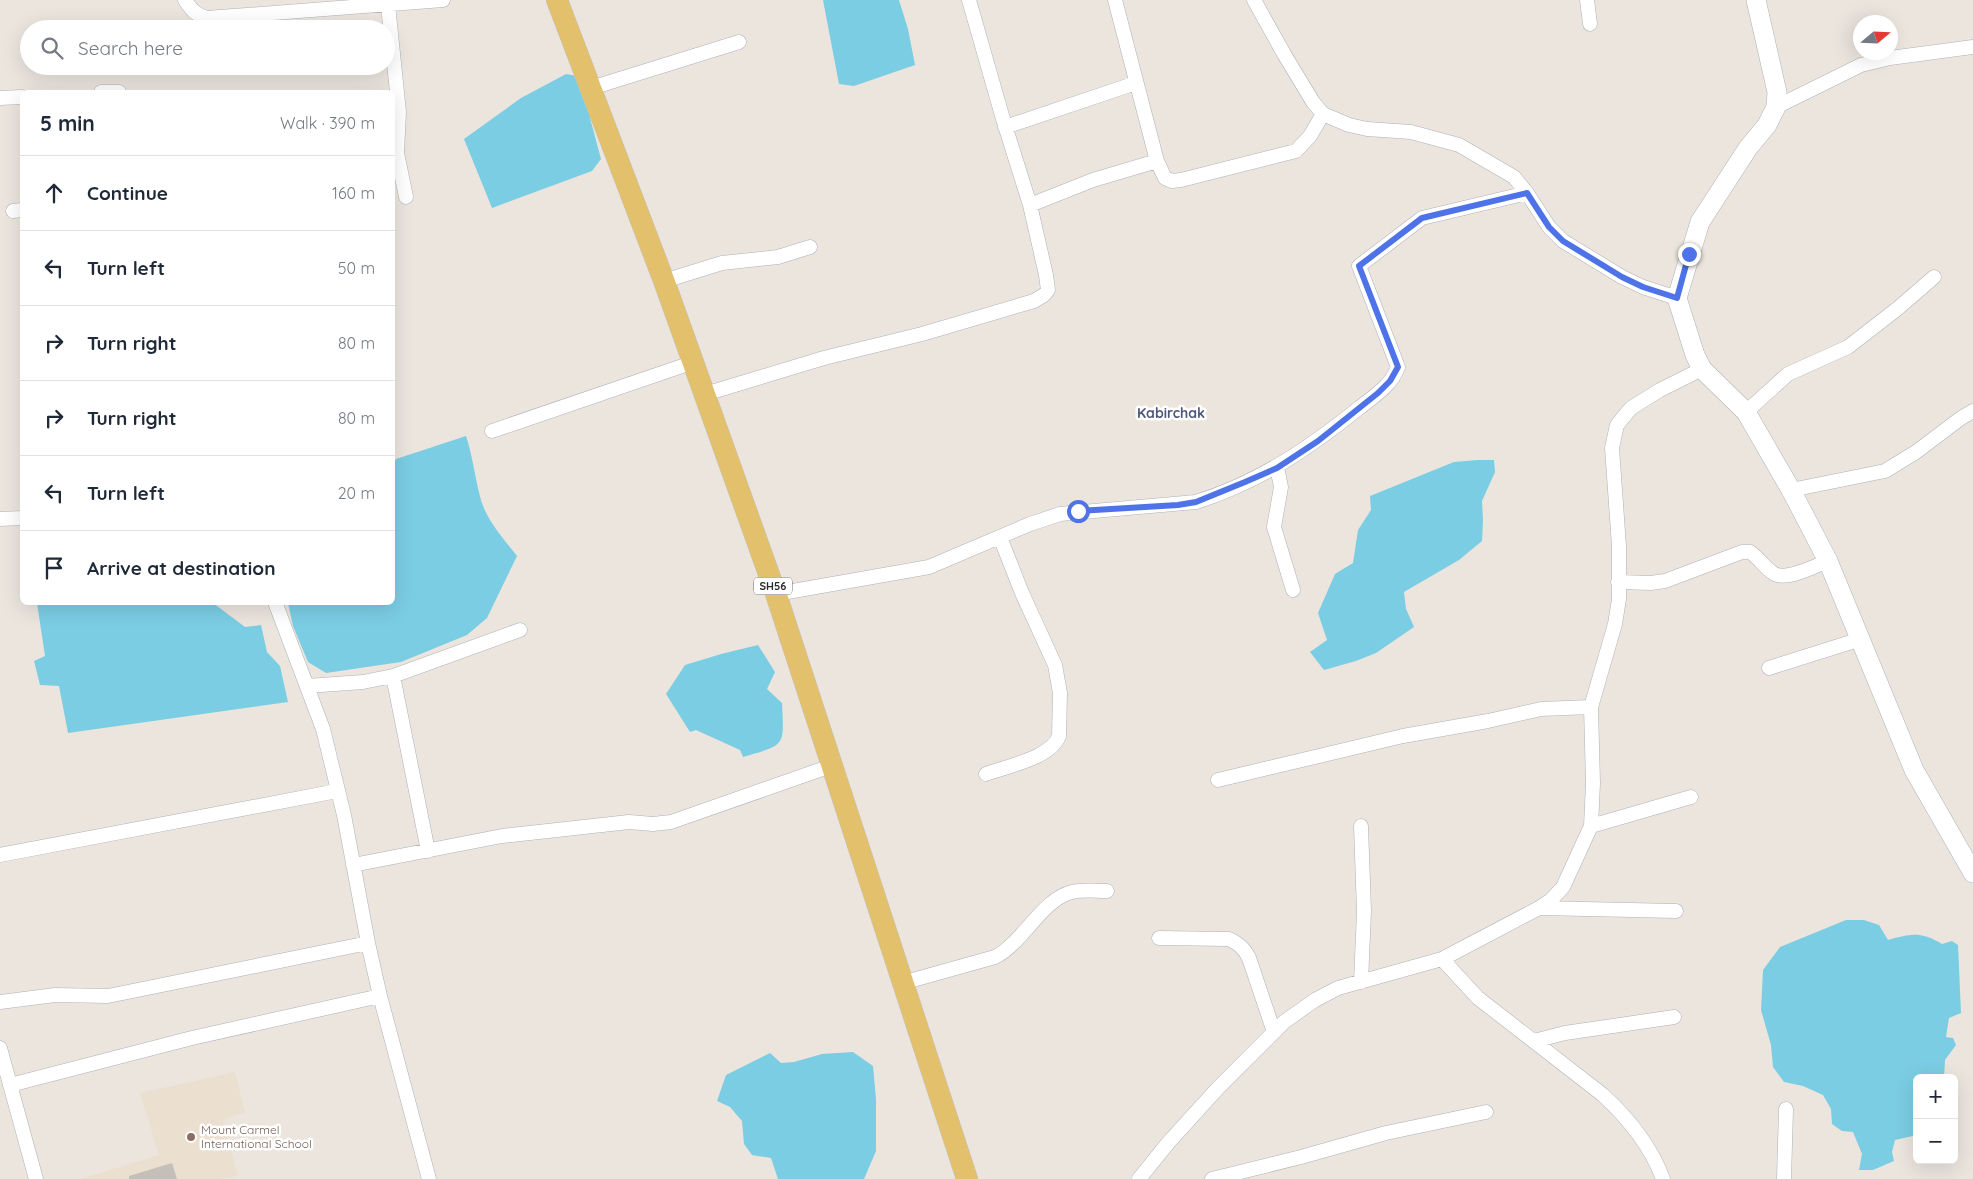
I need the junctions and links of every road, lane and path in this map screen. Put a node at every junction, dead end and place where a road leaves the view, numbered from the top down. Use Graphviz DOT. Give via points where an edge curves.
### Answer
graph roads {
  1 [pos="184,0"];
  2 [pos="443,0"];
  3 [pos="557,0"];
  4 [pos="969,0"];
  5 [pos="1115,0"];
  6 [pos="1254,0"];
  7 [pos="1587,0"];
  8 [pos="1756,0"];
  9 [pos="388,5"];
  10 [pos="390,20"];
  11 [pos="1590,24"];
  12 [pos="739,42"];
  13 [pos="1973,47"];
  14 [pos="395,73"];
  15 [pos="1136,83"];
  16 [pos="591,88"];
  17 [pos="20,97"];
  18 [pos="0,98"];
  19 [pos="1776,107"];
  20 [pos="1324,114"];
  21 [pos="1005,127"];
  22 [pos="1157,161"];
  23 [pos="1527,193"];
  24 [pos="406,198"];
  25 [pos="1030,205"];
  26 [pos="810,247"];
  27 [pos="1934,277"];
  28 [pos="664,281"];
  29 [pos="1677,298"];
  30 [pos="694,362"];
  31 [pos="1702,369"];
  32 [pos="705,394"];
  33 [pos="1973,411"];
  34 [pos="1746,412"];
  35 [pos="492,431"];
  36 [pos="1277,468"];
  37 [pos="1791,490"];
  38 [pos="20,518"];
  39 [pos="0,519"];
  40 [pos="1000,537"];
  41 [pos="1828,562"];
  42 [pos="1618,582"];
  43 [pos="1293,590"];
  44 [pos="776,594"];
  45 [pos="276,605"];
  46 [pos="520,630"];
  47 [pos="1861,639"];
  48 [pos="1770,668"];
  49 [pos="393,676"];
  50 [pos="307,686"];
  51 [pos="1591,707"];
  52 [pos="831,766"];
  53 [pos="986,774"];
  54 [pos="1218,780"];
  55 [pos="337,791"];
  56 [pos="1691,797"];
  57 [pos="1361,826"];
  58 [pos="1591,826"];
  59 [pos="428,852"];
  60 [pos="0,855"];
  61 [pos="353,865"];
  62 [pos="1973,873"];
  63 [pos="1107,891"];
  64 [pos="1539,908"];
  65 [pos="1676,911"];
  66 [pos="1159,938"];
  67 [pos="368,943"];
  68 [pos="1442,959"];
  69 [pos="1361,982"];
  70 [pos="902,983"];
  71 [pos="380,996"];
  72 [pos="0,1002"];
  73 [pos="1674,1017"];
  74 [pos="1274,1032"];
  75 [pos="1534,1041"];
  76 [pos="0,1048"];
  77 [pos="7,1094"];
  78 [pos="1786,1109"];
  79 [pos="1486,1112"];
  80 [pos="36,1179"];
  81 [pos="429,1179"];
  82 [pos="966,1179"];
  83 [pos="1139,1179"];
  84 [pos="1212,1179"];
  85 [pos="1663,1179"];
  86 [pos="1784,1179"];
  1 -- 9 [label="street" via="190,9 206,18"];
  2 -- 9 [label="street"];
  3 -- 16 [label="main road, SH56"];
  4 -- 21 [label="street"];
  5 -- 15 [label="street"];
  6 -- 20 [label="street" via="1313,102"];
  7 -- 11 [label="street"];
  8 -- 19 [label="main road" via="1777,92"];
  9 -- 10 [label="street"];
  12 -- 16 [label="street"];
  13 -- 19 [label="street" via="1861,65"];
  14 -- 24 [label="street" via="399,112 397,153"];
  15 -- 21 [label="street"];
  15 -- 22 [label="street"];
  16 -- 28 [label="main road, SH56"];
  17 -- 18 [label="street"];
  19 -- 29 [label="main road" via="1700,222"];
  20 -- 22 [label="street" via="1296,151 1172,181 1165,178"];
  20 -- 23 [label="street" via="1349,125 1411,132 1460,145 1514,178"];
  21 -- 25 [label="street"];
  22 -- 25 [label="street" via="1093,180"];
  23 -- 29 [label="street" via="1549,227 1563,241 1622,277"];
  23 -- 36 [label="street" via="1422,218 1359,266 1398,367 1396,373 1378,393 1318,441"];
  25 -- 32 [label="street" via="1048,290 1034,301"];
  26 -- 28 [label="street" via="778,256 722,264"];
  27 -- 34 [label="street" via="1848,347 1788,374"];
  28 -- 30 [label="main road, SH56"];
  29 -- 31 [label="main road"];
  30 -- 32 [label="main road, SH56"];
  30 -- 35 [label="street"];
  31 -- 34 [label="main road"];
  31 -- 42 [label="street" via="1631,408 1617,425 1612,448 1619,546"];
  32 -- 44 [label="main road, SH56"];
  33 -- 37 [label="street" via="1885,471"];
  34 -- 37 [label="main road"];
  36 -- 40 [label="street" via="1196,502 1060,514"];
  36 -- 43 [label="street" via="1281,492 1274,528"];
  37 -- 41 [label="main road"];
  38 -- 39 [label="street"];
  40 -- 44 [label="street" via="929,567"];
  40 -- 53 [label="street" via="1055,666 1060,693 1059,736 1046,753"];
  41 -- 42 [label="street" via="1782,577 1775,575 1750,552 1742,552 1664,581"];
  41 -- 47 [label="main road"];
  42 -- 51 [label="street" via="1615,624"];
  44 -- 52 [label="main road, SH56"];
  45 -- 50 [label="street"];
  46 -- 49 [label="street"];
  47 -- 48 [label="street"];
  47 -- 62 [label="main road" via="1914,770"];
  49 -- 50 [label="street"];
  49 -- 59 [label="street"];
  50 -- 55 [label="street" via="323,729"];
  51 -- 54 [label="street" via="1541,709 1404,736"];
  51 -- 58 [label="street"];
  52 -- 59 [label="street" via="671,822 629,822 502,836"];
  52 -- 70 [label="main road, SH56"];
  55 -- 60 [label="street"];
  55 -- 61 [label="street"];
  56 -- 58 [label="street"];
  57 -- 69 [label="street" via="1364,911"];
  58 -- 64 [label="street" via="1563,887"];
  59 -- 61 [label="street"];
  61 -- 67 [label="street"];
  63 -- 70 [label="street" via="1069,892 1037,918 1003,953"];
  64 -- 65 [label="street"];
  64 -- 68 [label="street"];
  66 -- 74 [label="street" via="1229,939 1238,943 1249,958"];
  67 -- 71 [label="street"];
  67 -- 72 [label="street" via="108,996 55,995"];
  68 -- 69 [label="street"];
  68 -- 75 [label="street" via="1478,998"];
  69 -- 74 [label="street" via="1338,988 1316,1000"];
  70 -- 82 [label="main road, SH56"];
  71 -- 77 [label="street" via="192,1038"];
  71 -- 81 [label="street"];
  73 -- 75 [label="street" via="1565,1033"];
  74 -- 83 [label="street" via="1218,1088"];
  75 -- 85 [label="street" via="1604,1095 1622,1113 1636,1130"];
  76 -- 77 [label="street"];
  77 -- 80 [label="street"];
  78 -- 86 [label="street"];
  79 -- 84 [label="street" via="1386,1133"];
}
